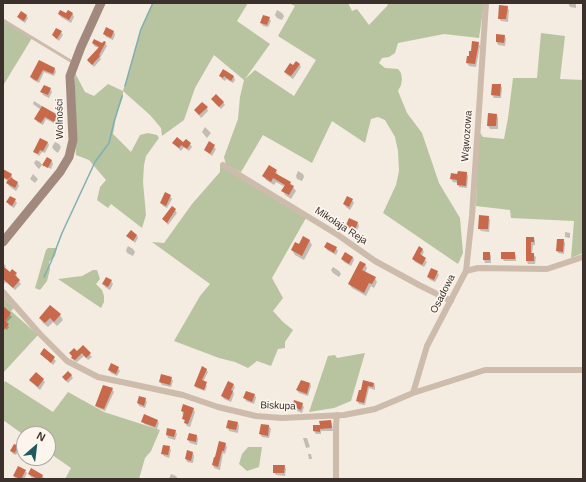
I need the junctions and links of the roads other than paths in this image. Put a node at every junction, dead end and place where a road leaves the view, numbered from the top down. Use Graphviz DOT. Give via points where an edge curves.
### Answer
graph roads {
  1 [pos="101,3"];
  2 [pos="486,3"];
  3 [pos="3,20"];
  4 [pos="74,63"];
  5 [pos="223,165"];
  6 [pos="3,242"];
  7 [pos="583,257"];
  8 [pos="466,271"];
  9 [pos="3,292"];
  10 [pos="451,301"];
  11 [pos="583,370"];
  12 [pos="413,394"];
  13 [pos="337,415"];
  14 [pos="336,479"];
  1 -- 4 [label="street, Wolności"];
  2 -- 8 [label="street, Wąwozowa"];
  3 -- 4 [label="lane"];
  4 -- 6 [label="street, Wolności" via="70,76 73,140 69,156 60,172"];
  5 -- 10 [label="street, Mikołaja Reja" via="338,235 375,261"];
  7 -- 8 [label="street, Osadowa" via="547,269 478,268"];
  8 -- 10 [label="street, Osadowa"];
  9 -- 13 [label="street, Biskupa" via="67,361 98,377 183,395 256,416 282,418"];
  10 -- 12 [label="street, Osadowa" via="427,346"];
  11 -- 12 [label="street, Biskupa" via="484,370"];
  12 -- 13 [label="street, Biskupa" via="375,409"];
  13 -- 14 [label="street"];
}
